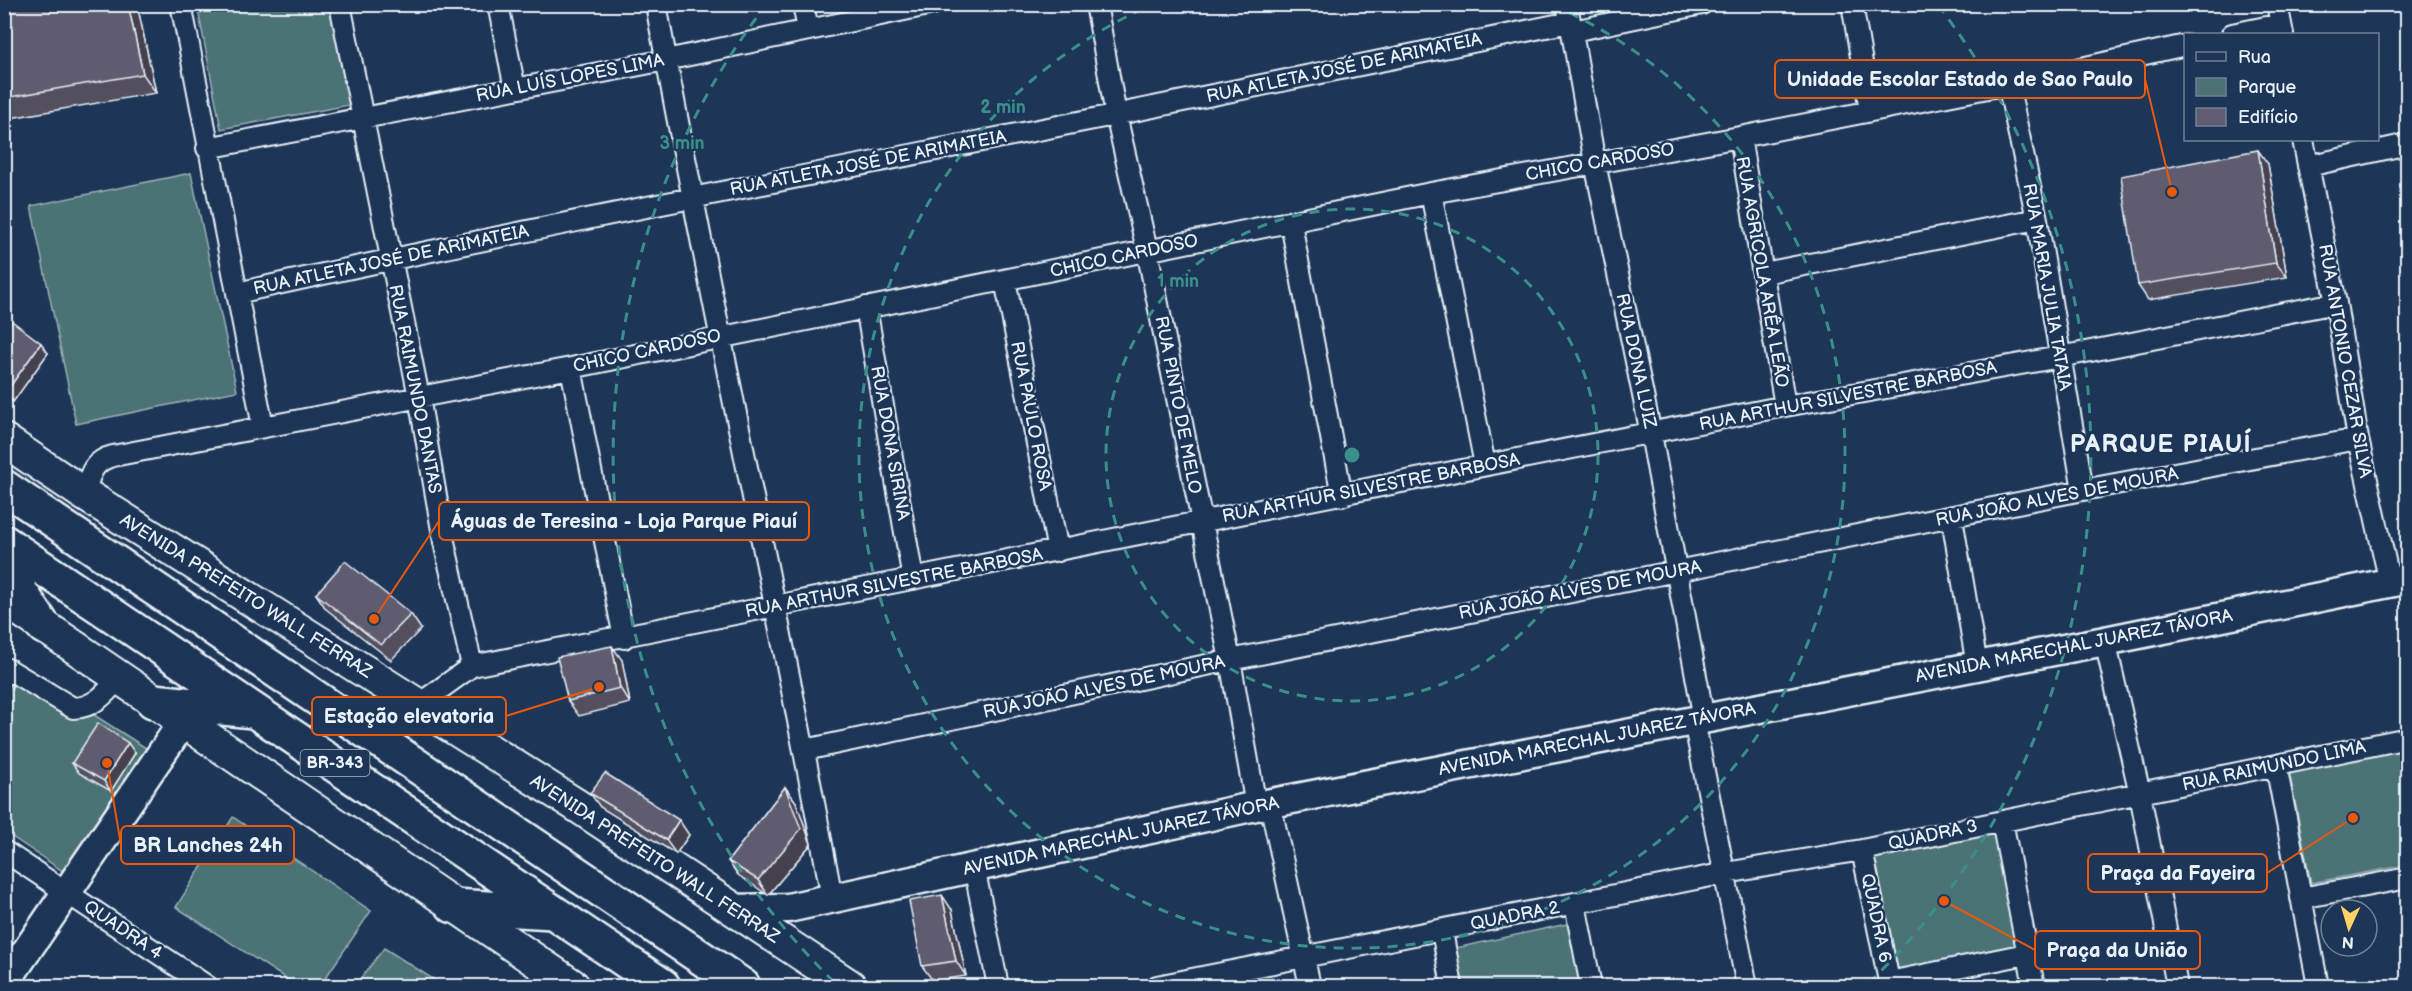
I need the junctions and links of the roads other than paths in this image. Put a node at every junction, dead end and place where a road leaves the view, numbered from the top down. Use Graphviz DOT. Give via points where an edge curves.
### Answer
graph roads {
  1 [pos="181,4"];
  2 [pos="340,4"];
  3 [pos="498,4"];
  4 [pos="656,4"];
  5 [pos="803,4"];
  6 [pos="933,4"];
  7 [pos="1096,4"];
  8 [pos="1702,4"];
  9 [pos="1852,4"];
  10 [pos="1570,19"];
  11 [pos="2280,21"];
  12 [pos="808,30"];
  13 [pos="2236,33"];
  14 [pos="2184,45"];
  15 [pos="666,60"];
  16 [pos="2007,84"];
  17 [pos="515,89"];
  18 [pos="1870,110"];
  19 [pos="1116,115"];
  20 [pos="362,119"];
  21 [pos="1740,137"];
  22 [pos="2303,141"];
  23 [pos="2408,144"];
  24 [pos="207,148"];
  25 [pos="1595,163"];
  26 [pos="2308,166"];
  27 [pos="1431,193"];
  28 [pos="692,197"];
  29 [pos="2037,219"];
  30 [pos="1291,223"];
  31 [pos="1147,250"];
  32 [pos="390,259"];
  33 [pos="1764,273"];
  34 [pos="1005,280"];
  35 [pos="237,293"];
  36 [pos="2336,303"];
  37 [pos="866,307"];
  38 [pos="721,336"];
  39 [pos="2060,357"];
  40 [pos="571,368"];
  41 [pos="418,397"];
  42 [pos="1785,406"];
  43 [pos="263,427"];
  44 [pos="1651,434"];
  45 [pos="2358,439"];
  46 [pos="4,440"];
  47 [pos="1485,465"];
  48 [pos="4,487"];
  49 [pos="2083,490"];
  50 [pos="84,494"];
  51 [pos="1342,496"];
  52 [pos="1952,518"];
  53 [pos="1202,522"];
  54 [pos="4,542"];
  55 [pos="1058,551"];
  56 [pos="4,567"];
  57 [pos="1676,571"];
  58 [pos="914,579"];
  59 [pos="2399,581"];
  60 [pos="4,599"];
  61 [pos="776,606"];
  62 [pos="44,627"];
  63 [pos="624,638"];
  64 [pos="2104,641"];
  65 [pos="1230,660"];
  66 [pos="472,666"];
  67 [pos="1977,666"];
  68 [pos="4,675"];
  69 [pos="118,678"];
  70 [pos="153,701"];
  71 [pos="418,705"];
  72 [pos="257,711"];
  73 [pos="1699,720"];
  74 [pos="183,722"];
  75 [pos="2408,738"];
  76 [pos="805,750"];
  77 [pos="2276,765"];
  78 [pos="2140,794"];
  79 [pos="1263,804"];
  80 [pos="2002,821"];
  81 [pos="1862,850"];
  82 [pos="4,851"];
  83 [pos="974,867"];
  84 [pos="1726,873"];
  85 [pos="2408,878"];
  86 [pos="68,893"];
  87 [pos="832,898"];
  88 [pos="2301,898"];
  89 [pos="1575,904"];
  90 [pos="453,906"];
  91 [pos="788,908"];
  92 [pos="731,909"];
  93 [pos="554,912"];
  94 [pos="1442,931"];
  95 [pos="771,936"];
  96 [pos="2026,954"];
  97 [pos="1305,957"];
  98 [pos="4,984"];
  99 [pos="1889,984"];
  100 [pos="207,987"];
  101 [pos="573,987"];
  102 [pos="663,987"];
  103 [pos="743,987"];
  104 [pos="850,987"];
  105 [pos="998,987"];
  106 [pos="1157,987"];
  107 [pos="1310,987"];
  108 [pos="1452,987"];
  109 [pos="1592,987"];
  110 [pos="1747,987"];
  111 [pos="2034,987"];
  112 [pos="2177,987"];
  113 [pos="2318,987"];
  1 -- 24 [label="street"];
  2 -- 20 [label="street, RUA RAIMUNDO DANTAS"];
  3 -- 17 [label="street"];
  4 -- 15 [label="street"];
  5 -- 12 [label="street"];
  6 -- 12 [label="street, RUA LUÍS LOPES LIMA"];
  7 -- 19 [label="street, RUA PINTO DE MELO"];
  8 -- 10 [label="street, RUA ATLETA JOSÉ DE ARIMATEIA"];
  9 -- 18 [label="street"];
  10 -- 19 [label="street, RUA ATLETA JOSÉ DE ARIMATEIA"];
  10 -- 25 [label="street, RUA DONA LUIZ"];
  11 -- 13 [label="street"];
  12 -- 15 [label="street, RUA LUÍS LOPES LIMA"];
  14 -- 16 [label="street, CHICO CARDOSO"];
  15 -- 17 [label="street, RUA LUÍS LOPES LIMA"];
  15 -- 28 [label="street"];
  16 -- 18 [label="street, CHICO CARDOSO"];
  16 -- 29 [label="street, RUA MARIA JULIA TATAIA"];
  17 -- 20 [label="street, RUA LUÍS LOPES LIMA"];
  18 -- 21 [label="street, CHICO CARDOSO"];
  19 -- 28 [label="street, RUA ATLETA JOSÉ DE ARIMATEIA"];
  19 -- 31 [label="street, RUA PINTO DE MELO"];
  20 -- 24 [label="street, RUA LUÍS LOPES LIMA"];
  20 -- 32 [label="street, RUA RAIMUNDO DANTAS"];
  21 -- 25 [label="street, CHICO CARDOSO"];
  21 -- 33 [label="street, RUA AGRICOLA ARÊA LEÃO"];
  22 -- 26 [label="street, RUA ANTONIO CEZAR SILVA"];
  23 -- 26 [label="street"];
  24 -- 35 [label="street"];
  25 -- 27 [label="street, CHICO CARDOSO"];
  25 -- 44 [label="street, RUA DONA LUIZ"];
  26 -- 36 [label="street, RUA ANTONIO CEZAR SILVA"];
  27 -- 30 [label="street, CHICO CARDOSO"];
  27 -- 47 [label="street"];
  28 -- 32 [label="street, RUA ATLETA JOSÉ DE ARIMATEIA"];
  28 -- 38 [label="street"];
  29 -- 33 [label="street"];
  29 -- 39 [label="street, RUA MARIA JULIA TATAIA"];
  30 -- 31 [label="street, CHICO CARDOSO"];
  30 -- 51 [label="street"];
  31 -- 34 [label="street, CHICO CARDOSO"];
  31 -- 53 [label="street, RUA PINTO DE MELO"];
  32 -- 35 [label="street, RUA ATLETA JOSÉ DE ARIMATEIA"];
  32 -- 41 [label="street, RUA RAIMUNDO DANTAS"];
  33 -- 42 [label="street, RUA AGRICOLA ARÊA LEÃO"];
  34 -- 37 [label="street, CHICO CARDOSO"];
  34 -- 55 [label="street, RUA PAULO ROSA"];
  35 -- 43 [label="street"];
  36 -- 39 [label="street, RUA ARTHUR SILVESTRE BARBOSA"];
  36 -- 45 [label="street, RUA ANTONIO CEZAR SILVA"];
  37 -- 38 [label="street, CHICO CARDOSO"];
  37 -- 58 [label="street, RUA DONA SIRINA"];
  38 -- 40 [label="street, CHICO CARDOSO"];
  38 -- 61 [label="street"];
  39 -- 42 [label="street, RUA ARTHUR SILVESTRE BARBOSA"];
  39 -- 49 [label="street, RUA MARIA JULIA TATAIA"];
  40 -- 41 [label="street, CHICO CARDOSO"];
  40 -- 63 [label="street"];
  41 -- 43 [label="street, CHICO CARDOSO"];
  41 -- 66 [label="street, RUA RAIMUNDO DANTAS" via="444,542"];
  42 -- 44 [label="street, RUA ARTHUR SILVESTRE BARBOSA"];
  43 -- 50 [label="street, CHICO CARDOSO" via="101,459 92,467"];
  44 -- 47 [label="street, RUA ARTHUR SILVESTRE BARBOSA"];
  44 -- 57 [label="street, RUA DONA LUIZ"];
  45 -- 49 [label="street, RUA JOÃO ALVES DE MOURA"];
  45 -- 59 [label="street, RUA ANTONIO CEZAR SILVA"];
  46 -- 50 [label="main road, AVENIDA PREFEITO WALL FERRAZ"];
  47 -- 51 [label="street, RUA ARTHUR SILVESTRE BARBOSA"];
  48 -- 103 [label="highway, BR-343"];
  49 -- 52 [label="street, RUA JOÃO ALVES DE MOURA"];
  50 -- 71 [label="main road, AVENIDA PREFEITO WALL FERRAZ"];
  51 -- 53 [label="street, RUA ARTHUR SILVESTRE BARBOSA"];
  52 -- 57 [label="street, RUA JOÃO ALVES DE MOURA"];
  52 -- 67 [label="street"];
  53 -- 55 [label="street, RUA ARTHUR SILVESTRE BARBOSA"];
  53 -- 65 [label="street, RUA PINTO DE MELO"];
  54 -- 72 [label="highway, BR-343"];
  55 -- 58 [label="street, RUA ARTHUR SILVESTRE BARBOSA"];
  56 -- 62 [label="highway"];
  57 -- 65 [label="street, RUA JOÃO ALVES DE MOURA"];
  57 -- 73 [label="street, RUA DONA LUIZ"];
  58 -- 61 [label="street, RUA ARTHUR SILVESTRE BARBOSA"];
  59 -- 64 [label="street, AVENIDA MARECHAL JUAREZ TÁVORA"];
  60 -- 62 [label="main road"];
  61 -- 63 [label="street, RUA ARTHUR SILVESTRE BARBOSA"];
  61 -- 76 [label="street"];
  62 -- 69 [label="main road"];
  63 -- 66 [label="street, RUA ARTHUR SILVESTRE BARBOSA"];
  64 -- 67 [label="street, AVENIDA MARECHAL JUAREZ TÁVORA"];
  64 -- 78 [label="street"];
  65 -- 76 [label="street, RUA JOÃO ALVES DE MOURA"];
  65 -- 79 [label="street, RUA PINTO DE MELO"];
  66 -- 71 [label="street, RUA ARTHUR SILVESTRE BARBOSA"];
  67 -- 73 [label="street, AVENIDA MARECHAL JUAREZ TÁVORA"];
  68 -- 69 [label="street" via="8,669 73,708 84,708 104,696"];
  69 -- 70 [label="main road"];
  70 -- 72 [label="highway"];
  70 -- 74 [label="main road"];
  71 -- 92 [label="main road, AVENIDA PREFEITO WALL FERRAZ"];
  72 -- 93 [label="highway, BR-343"];
  73 -- 79 [label="street, AVENIDA MARECHAL JUAREZ TÁVORA"];
  73 -- 84 [label="street, RUA DONA LUIZ"];
  74 -- 86 [label="street"];
  74 -- 90 [label="main road"];
  75 -- 77 [label="street, RUA RAIMUNDO LIMA"];
  76 -- 87 [label="street"];
  77 -- 78 [label="street, RUA RAIMUNDO LIMA"];
  77 -- 88 [label="street"];
  78 -- 80 [label="street, QUADRA 3"];
  78 -- 112 [label="street"];
  79 -- 83 [label="street, AVENIDA MARECHAL JUAREZ TÁVORA"];
  79 -- 97 [label="street, RUA PINTO DE MELO"];
  80 -- 81 [label="street, QUADRA 3"];
  80 -- 96 [label="street"];
  81 -- 84 [label="street, QUADRA 3"];
  81 -- 99 [label="street, QUADRA 6"];
  82 -- 86 [label="street"];
  83 -- 87 [label="street, AVENIDA MARECHAL JUAREZ TÁVORA"];
  83 -- 105 [label="street"];
  84 -- 89 [label="street, QUADRA 2"];
  84 -- 110 [label="street, RUA DONA LUIZ"];
  85 -- 88 [label="street"];
  86 -- 98 [label="street"];
  86 -- 100 [label="street, QUADRA 4"];
  87 -- 91 [label="street, AVENIDA MARECHAL JUAREZ TÁVORA"];
  88 -- 113 [label="street"];
  89 -- 94 [label="street, QUADRA 2"];
  89 -- 109 [label="street"];
  90 -- 93 [label="highway"];
  90 -- 101 [label="main road"];
  91 -- 92 [label="street, AVENIDA MARECHAL JUAREZ TÁVORA"];
  91 -- 95 [label="street"];
  92 -- 95 [label="main road, AVENIDA PREFEITO WALL FERRAZ"];
  93 -- 102 [label="highway, BR-343"];
  94 -- 97 [label="street, QUADRA 2"];
  94 -- 108 [label="street"];
  95 -- 104 [label="main road, AVENIDA PREFEITO WALL FERRAZ"];
  96 -- 99 [label="street"];
  96 -- 111 [label="street"];
  97 -- 106 [label="street, QUADRA 2"];
  97 -- 107 [label="street, RUA PINTO DE MELO"];
}
